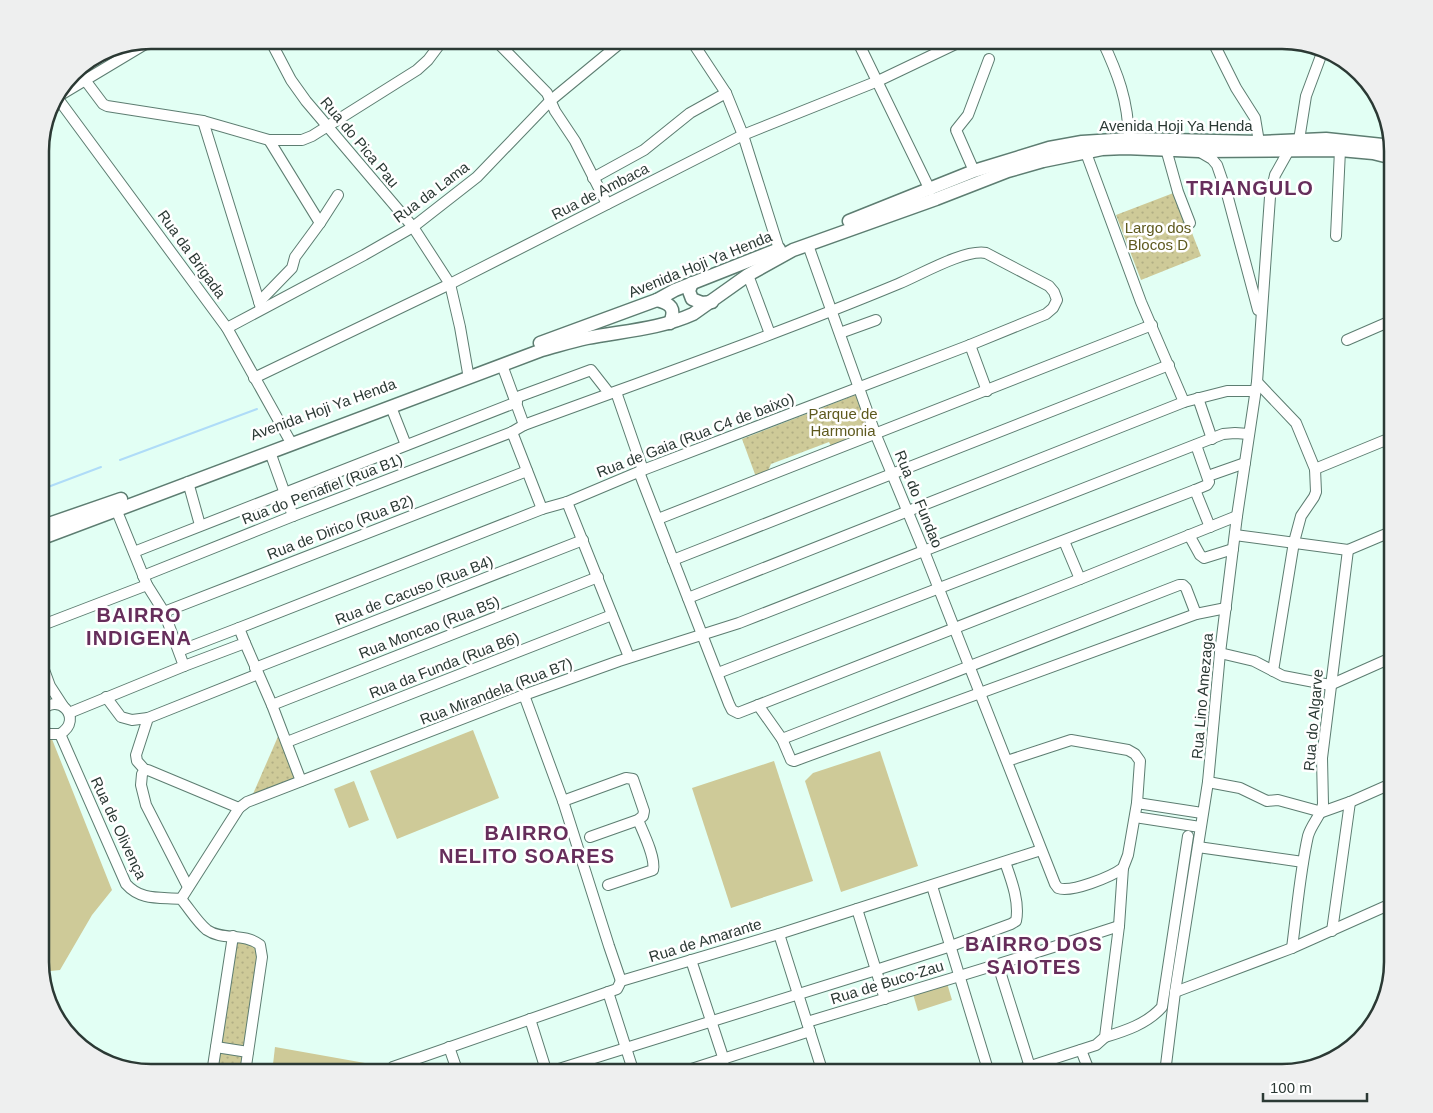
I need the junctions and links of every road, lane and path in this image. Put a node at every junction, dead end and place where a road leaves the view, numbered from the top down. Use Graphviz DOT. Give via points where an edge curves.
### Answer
graph roads {
  1 [pos="275,49"];
  2 [pos="436,49"];
  3 [pos="507,49"];
  4 [pos="613,49"];
  5 [pos="697,49"];
  6 [pos="862,49"];
  7 [pos="945,49"];
  8 [pos="1106,49"];
  9 [pos="1216,49"];
  10 [pos="135,50"];
  11 [pos="1321,56"];
  12 [pos="989,59"];
  13 [pos="85,80"];
  14 [pos="878,81"];
  15 [pos="69,89"];
  16 [pos="726,93"];
  17 [pos="550,101"];
  18 [pos="60,103"];
  19 [pos="203,121"];
  20 [pos="327,127"];
  21 [pos="743,135"];
  22 [pos="1129,138"];
  23 [pos="268,140"];
  24 [pos="1299,140"];
  25 [pos="1259,142"];
  26 [pos="1384,145"];
  27 [pos="1166,149"];
  28 [pos="1289,150"];
  29 [pos="1340,150"];
  30 [pos="1199,151"];
  31 [pos="1086,153"];
  32 [pos="1384,156"];
  33 [pos="974,171"];
  34 [pos="594,178"];
  35 [pos="930,190"];
  36 [pos="338,196"];
  37 [pos="607,204"];
  38 [pos="320,223"];
  39 [pos="1190,223"];
  40 [pos="413,226"];
  41 [pos="1336,236"];
  42 [pos="808,245"];
  43 [pos="779,249"];
  44 [pos="1266,251"];
  45 [pos="1244,255"];
  46 [pos="748,275"];
  47 [pos="692,283"];
  48 [pos="450,284"];
  49 [pos="657,300"];
  50 [pos="712,302"];
  51 [pos="260,305"];
  52 [pos="832,312"];
  53 [pos="1046,314"];
  54 [pos="876,320"];
  55 [pos="1260,320"];
  56 [pos="670,323"];
  57 [pos="1384,324"];
  58 [pos="1152,326"];
  59 [pos="227,328"];
  60 [pos="840,333"];
  61 [pos="770,334"];
  62 [pos="1347,340"];
  63 [pos="970,345"];
  64 [pos="502,364"];
  65 [pos="1169,365"];
  66 [pos="468,373"];
  67 [pos="254,378"];
  68 [pos="1256,387"];
  69 [pos="859,388"];
  70 [pos="986,390"];
  71 [pos="612,392"];
  72 [pos="1198,398"];
  73 [pos="516,400"];
  74 [pos="1184,402"];
  75 [pos="391,407"];
  76 [pos="524,424"];
  77 [pos="512,432"];
  78 [pos="875,433"];
  79 [pos="1249,434"];
  80 [pos="289,439"];
  81 [pos="1212,439"];
  82 [pos="1384,440"];
  83 [pos="406,445"];
  84 [pos="1198,448"];
  85 [pos="270,452"];
  86 [pos="1244,463"];
  87 [pos="1315,469"];
  88 [pos="527,471"];
  89 [pos="641,471"];
  90 [pos="892,474"];
  91 [pos="1208,479"];
  92 [pos="188,482"];
  93 [pos="1195,490"];
  94 [pos="284,492"];
  95 [pos="567,502"];
  96 [pos="116,509"];
  97 [pos="542,509"];
  98 [pos="908,511"];
  99 [pos="293,516"];
  100 [pos="1237,516"];
  101 [pos="658,520"];
  102 [pos="49,524"];
  103 [pos="200,525"];
  104 [pos="1210,526"];
  105 [pos="49,535"];
  106 [pos="1189,535"];
  107 [pos="1235,535"];
  108 [pos="1384,535"];
  109 [pos="583,540"];
  110 [pos="1064,541"];
  111 [pos="1294,542"];
  112 [pos="1233,549"];
  113 [pos="1348,550"];
  114 [pos="924,551"];
  115 [pos="134,552"];
  116 [pos="674,560"];
  117 [pos="598,577"];
  118 [pos="1080,579"];
  119 [pos="145,581"];
  120 [pos="940,590"];
  121 [pos="688,598"];
  122 [pos="1226,608"];
  123 [pos="164,612"];
  124 [pos="1196,614"];
  125 [pos="612,615"];
  126 [pos="49,622"];
  127 [pos="239,628"];
  128 [pos="954,628"];
  129 [pos="703,634"];
  130 [pos="245,643"];
  131 [pos="179,652"];
  132 [pos="1220,653"];
  133 [pos="629,657"];
  134 [pos="1384,661"];
  135 [pos="184,666"];
  136 [pos="970,666"];
  137 [pos="257,671"];
  138 [pos="1273,671"];
  139 [pos="718,673"];
  140 [pos="49,683"];
  141 [pos="1330,685"];
  142 [pos="981,693"];
  143 [pos="524,695"];
  144 [pos="106,697"];
  145 [pos="49,705"];
  146 [pos="272,705"];
  147 [pos="758,705"];
  148 [pos="66,710"];
  149 [pos="148,718"];
  150 [pos="49,734"];
  151 [pos="60,734"];
  152 [pos="782,739"];
  153 [pos="287,742"];
  154 [pos="1007,761"];
  155 [pos="144,770"];
  156 [pos="301,781"];
  157 [pos="1208,782"];
  158 [pos="1384,787"];
  159 [pos="563,801"];
  160 [pos="1350,802"];
  161 [pos="1137,803"];
  162 [pos="238,808"];
  163 [pos="1322,812"];
  164 [pos="1202,813"];
  165 [pos="1134,817"];
  166 [pos="638,820"];
  167 [pos="1200,827"];
  168 [pos="1188,836"];
  169 [pos="590,837"];
  170 [pos="1198,846"];
  171 [pos="1041,850"];
  172 [pos="1005,862"];
  173 [pos="1303,862"];
  174 [pos="1123,868"];
  175 [pos="188,886"];
  176 [pos="608,886"];
  177 [pos="932,886"];
  178 [pos="181,899"];
  179 [pos="1384,907"];
  180 [pos="858,909"];
  181 [pos="1119,926"];
  182 [pos="1332,931"];
  183 [pos="779,934"];
  184 [pos="233,936"];
  185 [pos="951,946"];
  186 [pos="1292,948"];
  187 [pos="691,960"];
  188 [pos="998,965"];
  189 [pos="876,970"];
  190 [pos="960,975"];
  191 [pos="622,981"];
  192 [pos="608,992"];
  193 [pos="1175,992"];
  194 [pos="798,994"];
  195 [pos="885,999"];
  196 [pos="530,1019"];
  197 [pos="711,1021"];
  198 [pos="808,1027"];
  199 [pos="1103,1040"];
  200 [pos="216,1047"];
  201 [pos="449,1047"];
  202 [pos="627,1048"];
  203 [pos="1082,1050"];
  204 [pos="248,1052"];
  205 [pos="724,1060"];
  206 [pos="213,1064"];
  207 [pos="246,1064"];
  208 [pos="401,1064"];
  209 [pos="455,1064"];
  210 [pos="543,1064"];
  211 [pos="575,1064"];
  212 [pos="631,1064"];
  213 [pos="711,1064"];
  214 [pos="820,1064"];
  215 [pos="986,1064"];
  216 [pos="1029,1064"];
  217 [pos="1039,1064"];
  218 [pos="1087,1064"];
  219 [pos="1166,1064"];
  1 -- 20 [label="street, Rua do Pica Pau" via="291,80"];
  2 -- 20 [label="street" via="417,70"];
  3 -- 17 [label="street" via="545,90"];
  4 -- 17 [label="street, Rua da Lama"];
  5 -- 16 [label="street"];
  6 -- 14 [label="street"];
  7 -- 14 [label="street, Rua de Ambaca"];
  8 -- 22 [label="street" via="1120,80 1127,108"];
  9 -- 25 [label="street" via="1255,118"];
  10 -- 13 [label="street"];
  11 -- 24 [label="street" via="1306,96"];
  12 -- 33 [label="street" via="968,115 956,130"];
  13 -- 15 [label="street"];
  13 -- 19 [label="street" via="107,106"];
  14 -- 21 [label="street, Rua de Ambaca"];
  14 -- 35 [label="street"];
  16 -- 21 [label="street"];
  16 -- 34 [label="street" via="690,113 644,150"];
  17 -- 34 [label="street"];
  17 -- 40 [label="street, Rua da Lama" via="482,172"];
  18 -- 59 [label="street, Rua da Brigada"];
  19 -- 23 [label="street"];
  19 -- 51 [label="street"];
  20 -- 23 [label="street" via="302,140"];
  20 -- 40 [label="street, Rua do Pica Pau"];
  21 -- 37 [label="street, Rua de Ambaca"];
  21 -- 43 [label="street"];
  22 -- 25 [label="main road, Avenida Hoji Ya Henda"];
  22 -- 33 [label="main road, Avenida Hoji Ya Henda" via="1049,148"];
  23 -- 38 [label="street"];
  24 -- 25 [label="main road, Avenida Hoji Ya Henda"];
  24 -- 26 [label="main road, Avenida Hoji Ya Henda" via="1326,139"];
  27 -- 30 [label="main road, Avenida Hoji Ya Henda"];
  27 -- 31 [label="main road, Avenida Hoji Ya Henda" via="1102,149"];
  27 -- 39 [label="street"];
  28 -- 29 [label="main road, Avenida Hoji Ya Henda"];
  28 -- 30 [label="main road, Avenida Hoji Ya Henda"];
  28 -- 44 [label="street, Rua Lino Amezaga" via="1272,187"];
  29 -- 32 [label="main road, Avenida Hoji Ya Henda"];
  29 -- 41 [label="street"];
  30 -- 45 [label="street, Rua Lino Amezaga" via="1217,165"];
  31 -- 42 [label="main road, Avenida Hoji Ya Henda" via="1008,171"];
  31 -- 58 [label="street"];
  33 -- 35 [label="main road, Avenida Hoji Ya Henda"];
  34 -- 37 [label="street"];
  35 -- 43 [label="main road, Avenida Hoji Ya Henda"];
  36 -- 38 [label="street"];
  37 -- 48 [label="street, Rua de Ambaca"];
  38 -- 51 [label="street" via="295,257 294,266"];
  40 -- 48 [label="street, Rua do Pica Pau"];
  40 -- 51 [label="street, Rua da Lama" via="364,255"];
  42 -- 46 [label="main road, Avenida Hoji Ya Henda"];
  42 -- 52 [label="street, Rua do Fundao"];
  43 -- 47 [label="main road, Avenida Hoji Ya Henda"];
  44 -- 45 [label="street" via="1255,261"];
  44 -- 55 [label="street, Rua Lino Amezaga"];
  45 -- 55 [label="street, Rua Lino Amezaga"];
  46 -- 50 [label="main road, Avenida Hoji Ya Henda"];
  46 -- 61 [label="street"];
  47 -- 49 [label="main road, Avenida Hoji Ya Henda"];
  47 -- 50 [label="main road" via="689,291 692,298"];
  48 -- 66 [label="street, Rua do Pica Pau"];
  48 -- 67 [label="street, Rua de Ambaca"];
  49 -- 56 [label="main road" via="667,303 673,311"];
  49 -- 66 [label="main road, Avenida Hoji Ya Henda"];
  50 -- 56 [label="main road, Avenida Hoji Ya Henda"];
  51 -- 59 [label="street, Rua da Lama"];
  52 -- 53 [label="street, Rua do Penafiel (Rua B1)" via="978,251 1049,286 1057,300"];
  52 -- 60 [label="street, Rua do Fundao"];
  52 -- 61 [label="street, Rua do Penafiel (Rua B1)"];
  53 -- 63 [label="street, Rua de Gaia (Rua C4 de baixo)"];
  54 -- 60 [label="street"];
  55 -- 68 [label="street, Rua Lino Amezaga"];
  56 -- 64 [label="main road, Avenida Hoji Ya Henda" via="585,338"];
  57 -- 62 [label="street"];
  58 -- 65 [label="street"];
  58 -- 70 [label="street"];
  59 -- 67 [label="street, Rua da Brigada"];
  60 -- 69 [label="street, Rua do Fundao"];
  61 -- 71 [label="street, Rua do Penafiel (Rua B1)"];
  63 -- 69 [label="street, Rua de Gaia (Rua C4 de baixo)"];
  63 -- 70 [label="street"];
  64 -- 73 [label="street"];
  64 -- 75 [label="main road, Avenida Hoji Ya Henda"];
  65 -- 74 [label="street"];
  65 -- 90 [label="street"];
  66 -- 80 [label="main road, Avenida Hoji Ya Henda"];
  67 -- 80 [label="street, Rua da Brigada"];
  68 -- 72 [label="street"];
  68 -- 79 [label="street, Rua Lino Amezaga"];
  68 -- 87 [label="street" via="1296,423"];
  69 -- 78 [label="street, Rua do Fundao"];
  69 -- 89 [label="street, Rua de Gaia (Rua C4 de baixo)"];
  70 -- 78 [label="street"];
  71 -- 73 [label="street" via="591,370"];
  71 -- 76 [label="street, Rua do Penafiel (Rua B1)"];
  71 -- 89 [label="street"];
  72 -- 74 [label="street"];
  72 -- 81 [label="street"];
  73 -- 76 [label="street"];
  73 -- 83 [label="street"];
  74 -- 98 [label="street"];
  75 -- 83 [label="street"];
  75 -- 85 [label="main road, Avenida Hoji Ya Henda"];
  76 -- 77 [label="street, Rua do Penafiel (Rua B1)"];
  77 -- 88 [label="street"];
  77 -- 99 [label="street, Rua do Penafiel (Rua B1)"];
  78 -- 90 [label="street, Rua do Fundao"];
  78 -- 101 [label="street"];
  79 -- 81 [label="street, Rua Mirandela (Rua B7)" via="1223,434"];
  79 -- 86 [label="street, Rua Lino Amezaga"];
  80 -- 102 [label="main road, Avenida Hoji Ya Henda"];
  81 -- 84 [label="street, Rua Mirandela (Rua B7)"];
  82 -- 87 [label="street"];
  83 -- 94 [label="street"];
  84 -- 91 [label="street"];
  84 -- 114 [label="street, Rua Mirandela (Rua B7)"];
  85 -- 92 [label="main road, Avenida Hoji Ya Henda"];
  85 -- 94 [label="street"];
  86 -- 91 [label="street"];
  86 -- 100 [label="street, Rua Lino Amezaga"];
  87 -- 111 [label="street" via="1314,497 1301,516"];
  88 -- 97 [label="street"];
  88 -- 123 [label="street, Rua de Dirico (Rua B2)"];
  89 -- 95 [label="street, Rua de Gaia (Rua C4 de baixo)"];
  89 -- 101 [label="street"];
  90 -- 98 [label="street, Rua do Fundao"];
  90 -- 116 [label="street"];
  91 -- 93 [label="street" via="1207,484"];
  92 -- 96 [label="main road, Avenida Hoji Ya Henda"];
  92 -- 103 [label="street"];
  93 -- 104 [label="street"];
  93 -- 110 [label="street"];
  94 -- 99 [label="street"];
  94 -- 103 [label="street"];
  95 -- 97 [label="street, Rua de Gaia (Rua C4 de baixo)"];
  95 -- 109 [label="street"];
  96 -- 105 [label="main road, Avenida Hoji Ya Henda"];
  96 -- 115 [label="street"];
  97 -- 127 [label="street, Rua de Gaia (Rua C4 de baixo)"];
  98 -- 114 [label="street, Rua do Fundao"];
  98 -- 121 [label="street"];
  99 -- 119 [label="street, Rua do Penafiel (Rua B1)"];
  100 -- 104 [label="street"];
  100 -- 107 [label="street, Rua Lino Amezaga"];
  101 -- 116 [label="street"];
  103 -- 115 [label="street"];
  104 -- 106 [label="street"];
  106 -- 112 [label="street" via="1204,558"];
  106 -- 118 [label="street"];
  107 -- 111 [label="street"];
  107 -- 112 [label="street, Rua Lino Amezaga"];
  108 -- 113 [label="street"];
  109 -- 117 [label="street"];
  109 -- 137 [label="street, Rua de Cacuso (Rua B4)"];
  110 -- 118 [label="street"];
  110 -- 120 [label="street"];
  111 -- 113 [label="street"];
  111 -- 138 [label="street"];
  112 -- 122 [label="street, Rua Lino Amezaga"];
  113 -- 141 [label="street, Rua do Algarve"];
  114 -- 120 [label="street, Rua do Fundao"];
  114 -- 129 [label="street, Rua Mirandela (Rua B7)"];
  115 -- 119 [label="street"];
  116 -- 121 [label="street"];
  117 -- 125 [label="street"];
  117 -- 146 [label="street, Rua Moncao (Rua B5)"];
  118 -- 128 [label="street"];
  119 -- 123 [label="street"];
  119 -- 126 [label="street, Rua do Penafiel (Rua B1)"];
  120 -- 128 [label="street, Rua do Fundao"];
  120 -- 139 [label="street"];
  121 -- 129 [label="street"];
  122 -- 124 [label="street"];
  122 -- 132 [label="street, Rua Lino Amezaga"];
  123 -- 131 [label="street"];
  124 -- 136 [label="street" via="1180,585"];
  124 -- 142 [label="street"];
  125 -- 133 [label="street"];
  125 -- 153 [label="street, Rua da Funda (Rua B6)"];
  127 -- 130 [label="street"];
  127 -- 131 [label="street, Rua de Gaia (Rua C4 de baixo)"];
  128 -- 136 [label="street, Rua do Fundao"];
  128 -- 147 [label="street"];
  129 -- 133 [label="street, Rua Mirandela (Rua B7)"];
  129 -- 139 [label="street"];
  130 -- 135 [label="street"];
  130 -- 137 [label="street"];
  131 -- 135 [label="street"];
  132 -- 138 [label="street"];
  132 -- 157 [label="street, Rua Lino Amezaga"];
  133 -- 143 [label="street, Rua Mirandela (Rua B7)"];
  134 -- 141 [label="street"];
  135 -- 144 [label="street"];
  136 -- 142 [label="street, Rua do Fundao"];
  136 -- 152 [label="street"];
  137 -- 146 [label="street"];
  137 -- 149 [label="street, Rua de Cacuso (Rua B4)"];
  138 -- 141 [label="street"];
  139 -- 147 [label="street" via="735,712"];
  140 -- 148 [label="street"];
  141 -- 163 [label="street, Rua do Algarve" via="1321,767"];
  142 -- 152 [label="street" via="793,761"];
  142 -- 154 [label="street, Rua do Fundao"];
  143 -- 156 [label="street, Rua Mirandela (Rua B7)"];
  143 -- 159 [label="street"];
  144 -- 148 [label="street"];
  144 -- 149 [label="street" via="121,717 132,720"];
  145 -- 148 [label="street"];
  146 -- 153 [label="street"];
  147 -- 152 [label="street"];
  148 -- 151 [label="street" via="70,722"];
  149 -- 155 [label="street" via="136,755"];
  150 -- 151 [label="street"];
  151 -- 178 [label="street, Rua de Olivença" via="126,884 143,896"];
  153 -- 156 [label="street"];
  154 -- 161 [label="street" via="1071,740 1128,750 1140,761"];
  154 -- 171 [label="street, Rua do Fundao"];
  155 -- 162 [label="street"];
  155 -- 175 [label="street" via="141,785 146,805"];
  156 -- 162 [label="street, Rua Mirandela (Rua B7)"];
  157 -- 163 [label="street" via="1240,788 1267,801 1278,800"];
  157 -- 164 [label="street, Rua Lino Amezaga"];
  158 -- 160 [label="street"];
  159 -- 166 [label="street" via="630,778 644,811"];
  159 -- 191 [label="street"];
  160 -- 163 [label="street"];
  160 -- 182 [label="street"];
  161 -- 164 [label="street"];
  161 -- 165 [label="street"];
  162 -- 175 [label="street"];
  163 -- 173 [label="street" via="1311,826"];
  164 -- 167 [label="street, Rua Lino Amezaga"];
  165 -- 167 [label="street"];
  165 -- 174 [label="street"];
  166 -- 169 [label="street"];
  166 -- 176 [label="street" via="653,870"];
  167 -- 170 [label="street, Rua Lino Amezaga"];
  168 -- 199 [label="street" via="1162,1007 1130,1030"];
  170 -- 173 [label="street"];
  170 -- 193 [label="street, Rua Lino Amezaga"];
  171 -- 172 [label="street, Rua de Amarante"];
  171 -- 174 [label="street, Rua do Fundao" via="1055,884 1062,890 1091,883"];
  172 -- 177 [label="street, Rua de Amarante"];
  172 -- 185 [label="street" via="1017,908 1016,921"];
  173 -- 186 [label="street"];
  174 -- 181 [label="street"];
  175 -- 178 [label="street"];
  177 -- 180 [label="street, Rua de Amarante"];
  177 -- 185 [label="street"];
  178 -- 184 [label="street" via="208,930"];
  179 -- 182 [label="street"];
  180 -- 183 [label="street, Rua de Amarante"];
  180 -- 189 [label="street"];
  181 -- 188 [label="street, Rua de Buco-Zau"];
  181 -- 199 [label="street"];
  182 -- 186 [label="street"];
  183 -- 187 [label="street, Rua de Amarante"];
  183 -- 194 [label="street"];
  184 -- 200 [label="street"];
  184 -- 204 [label="street" via="255,941 262,950"];
  185 -- 189 [label="street"];
  185 -- 190 [label="street"];
  186 -- 193 [label="street"];
  187 -- 191 [label="street, Rua de Amarante"];
  187 -- 197 [label="street"];
  188 -- 190 [label="street, Rua de Buco-Zau"];
  188 -- 216 [label="street"];
  189 -- 194 [label="street"];
  189 -- 195 [label="street"];
  190 -- 195 [label="street, Rua de Buco-Zau"];
  190 -- 215 [label="street"];
  191 -- 192 [label="street, Rua de Amarante"];
  192 -- 196 [label="street, Rua de Amarante"];
  192 -- 202 [label="street"];
  193 -- 219 [label="street, Rua Lino Amezaga"];
  194 -- 197 [label="street"];
  194 -- 198 [label="street"];
  195 -- 198 [label="street, Rua de Buco-Zau"];
  196 -- 201 [label="street, Rua de Amarante"];
  196 -- 210 [label="street"];
  197 -- 202 [label="street"];
  197 -- 205 [label="street"];
  198 -- 205 [label="street, Rua de Buco-Zau"];
  198 -- 214 [label="street"];
  199 -- 203 [label="street"];
  200 -- 204 [label="street"];
  200 -- 206 [label="street"];
  201 -- 208 [label="street, Rua de Amarante"];
  201 -- 209 [label="street"];
  202 -- 211 [label="street"];
  202 -- 212 [label="street"];
  203 -- 217 [label="street"];
  203 -- 218 [label="street"];
  204 -- 207 [label="street"];
  205 -- 213 [label="street, Rua de Buco-Zau"];
}
